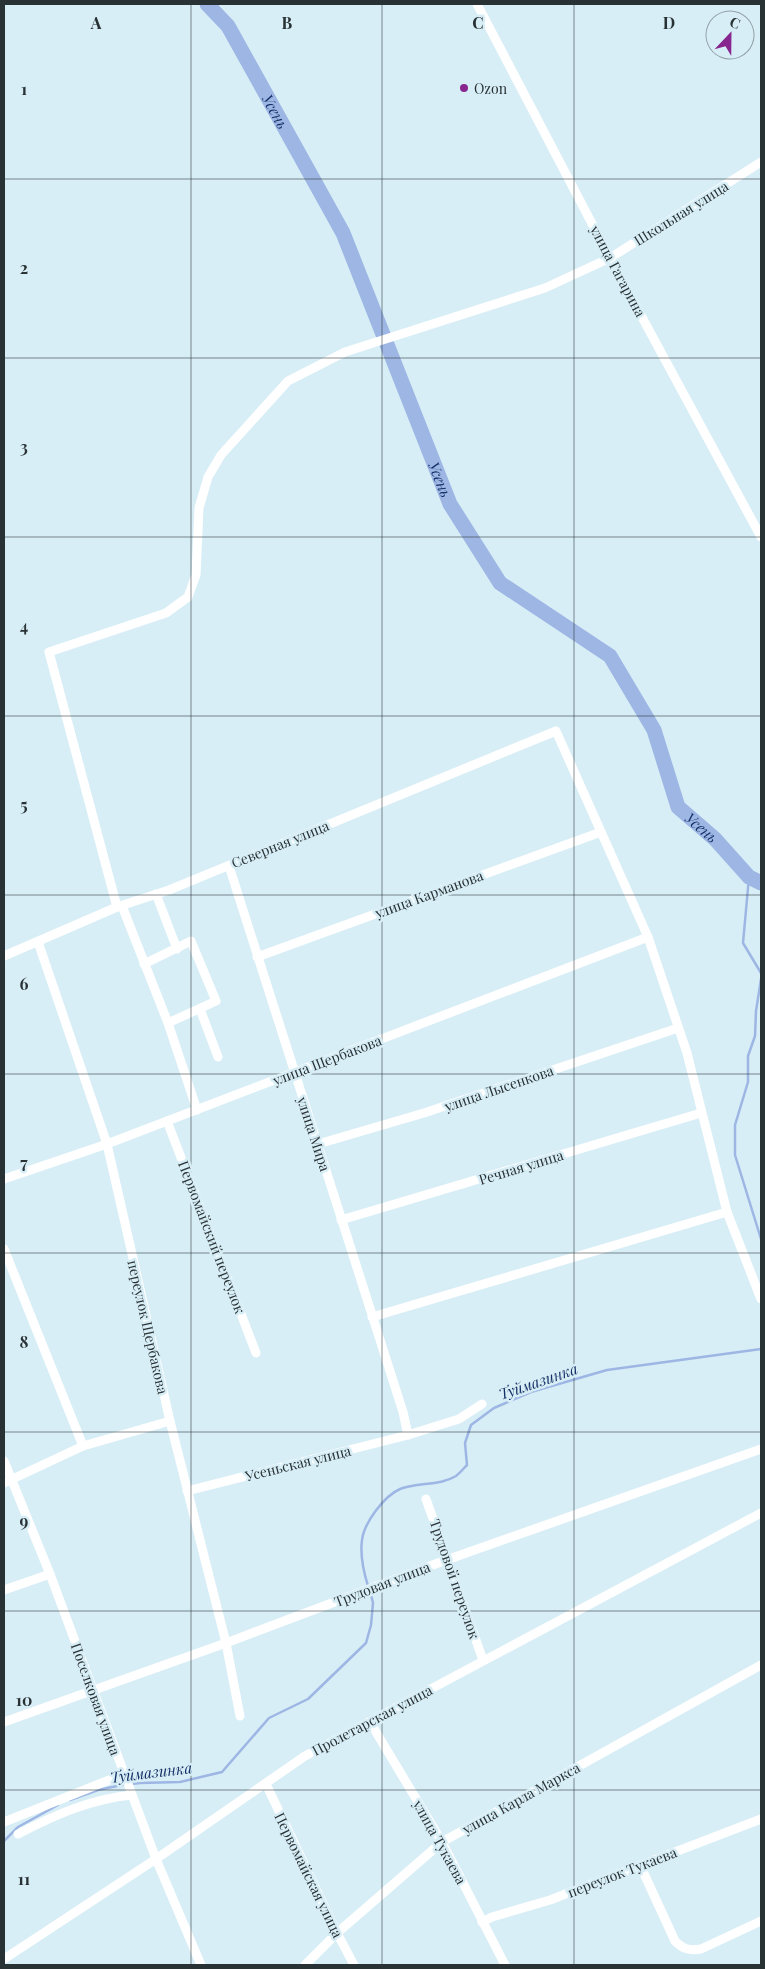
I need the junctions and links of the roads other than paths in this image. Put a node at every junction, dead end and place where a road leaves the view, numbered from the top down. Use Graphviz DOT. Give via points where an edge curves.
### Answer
graph roads {
  1 [pos="477,4"];
  2 [pos="761,162"];
  3 [pos="610,258"];
  4 [pos="761,537"];
  5 [pos="601,832"];
  6 [pos="229,866"];
  7 [pos="156,894"];
  8 [pos="119,906"];
  9 [pos="648,937"];
  10 [pos="38,942"];
  11 [pos="176,948"];
  12 [pos="4,956"];
  13 [pos="257,957"];
  14 [pos="144,964"];
  15 [pos="200,1009"];
  16 [pos="168,1024"];
  17 [pos="678,1028"];
  18 [pos="218,1057"];
  19 [pos="294,1073"];
  20 [pos="197,1110"];
  21 [pos="701,1113"];
  22 [pos="167,1121"];
  23 [pos="107,1144"];
  24 [pos="318,1144"];
  25 [pos="4,1179"];
  26 [pos="727,1212"];
  27 [pos="341,1220"];
  28 [pos="4,1249"];
  29 [pos="761,1299"];
  30 [pos="372,1317"];
  31 [pos="256,1354"];
  32 [pos="482,1404"];
  33 [pos="170,1420"];
  34 [pos="408,1436"];
  35 [pos="83,1446"];
  36 [pos="761,1449"];
  37 [pos="4,1461"];
  38 [pos="8,1481"];
  39 [pos="187,1491"];
  40 [pos="426,1499"];
  41 [pos="761,1513"];
  42 [pos="448,1559"];
  43 [pos="50,1574"];
  44 [pos="4,1590"];
  45 [pos="226,1643"];
  46 [pos="483,1660"];
  47 [pos="761,1665"];
  48 [pos="92,1690"];
  49 [pos="240,1716"];
  50 [pos="4,1722"];
  51 [pos="370,1722"];
  52 [pos="128,1784"];
  53 [pos="266,1784"];
  54 [pos="761,1819"];
  55 [pos="4,1822"];
  56 [pos="18,1834"];
  57 [pos="442,1842"];
  58 [pos="156,1858"];
  59 [pos="640,1865"];
  60 [pos="482,1922"];
  61 [pos="761,1922"];
  62 [pos="337,1933"];
  63 [pos="4,1959"];
  64 [pos="201,1965"];
  65 [pos="305,1965"];
  66 [pos="354,1965"];
  67 [pos="505,1965"];
  1 -- 3 [label="street, улица Гагарина"];
  2 -- 3 [label="street, Школьная улица"];
  3 -- 4 [label="street, улица Гагарина"];
  3 -- 8 [label="street, Школьная улица" via="545,288 345,352 288,382 221,455 208,477 199,508 196,575 188,596 166,613 49,652"];
  5 -- 6 [label="street, Северная улица" via="556,731"];
  5 -- 9 [label="street"];
  5 -- 13 [label="street, улица Карманова"];
  6 -- 7 [label="street, Северная улица"];
  6 -- 13 [label="street, улица Мира"];
  7 -- 8 [label="street, Северная улица"];
  7 -- 11 [label="street"];
  8 -- 10 [label="street, Северная улица"];
  8 -- 14 [label="street"];
  9 -- 17 [label="street"];
  9 -- 19 [label="street, улица Щербакова"];
  10 -- 12 [label="street, Северная улица"];
  10 -- 23 [label="street, переулок Щербакова"];
  11 -- 14 [label="street"];
  11 -- 15 [label="street" via="191,942 216,1001"];
  13 -- 19 [label="street, улица Мира"];
  14 -- 16 [label="street"];
  15 -- 16 [label="street"];
  15 -- 18 [label="street"];
  16 -- 20 [label="street"];
  17 -- 21 [label="street"];
  17 -- 24 [label="street, улица Лысенкова" via="424,1113"];
  19 -- 20 [label="street, улица Щербакова"];
  19 -- 24 [label="street, улица Мира"];
  20 -- 22 [label="street, улица Щербакова"];
  21 -- 26 [label="street"];
  21 -- 27 [label="street, Речная улица"];
  22 -- 23 [label="street, улица Щербакова"];
  22 -- 31 [label="street, Первомайский переулок"];
  23 -- 25 [label="street, улица Щербакова"];
  23 -- 33 [label="street, переулок Щербакова"];
  24 -- 27 [label="street, улица Мира"];
  26 -- 29 [label="street"];
  26 -- 30 [label="street"];
  27 -- 30 [label="street, улица Мира"];
  28 -- 35 [label="street"];
  30 -- 34 [label="street, улица Мира"];
  32 -- 34 [label="street, Усеньская улица" via="459,1419"];
  33 -- 35 [label="street"];
  33 -- 39 [label="street, переулок Щербакова"];
  34 -- 39 [label="street, Усеньская улица"];
  35 -- 38 [label="street"];
  36 -- 42 [label="street, Трудовая улица"];
  37 -- 38 [label="street, Поселковая улица"];
  38 -- 43 [label="street, Поселковая улица"];
  39 -- 45 [label="street, переулок Щербакова"];
  40 -- 42 [label="street, Трудовой переулок"];
  41 -- 46 [label="street, Пролетарская улица"];
  42 -- 45 [label="street, Трудовая улица"];
  42 -- 46 [label="street, Трудовой переулок"];
  43 -- 44 [label="street"];
  43 -- 48 [label="street, Поселковая улица"];
  45 -- 48 [label="street, Трудовая улица"];
  45 -- 49 [label="street, переулок Щербакова"];
  46 -- 51 [label="street, Пролетарская улица"];
  47 -- 57 [label="street, улица Карла Маркса"];
  48 -- 50 [label="street, Трудовая улица"];
  48 -- 52 [label="street, Поселковая улица"];
  51 -- 53 [label="street, Пролетарская улица" via="305,1756"];
  51 -- 57 [label="street, улица Тукаева"];
  52 -- 55 [label="street"];
  52 -- 56 [label="street" via="112,1797 54,1816"];
  52 -- 58 [label="street, Поселковая улица"];
  53 -- 58 [label="street, Пролетарская улица"];
  53 -- 62 [label="street, Первомайская улица"];
  54 -- 59 [label="street, переулок Тукаева"];
  57 -- 60 [label="street, улица Тукаева"];
  57 -- 62 [label="street, улица Карла Маркса"];
  58 -- 63 [label="street, Пролетарская улица"];
  58 -- 64 [label="street, Поселковая улица"];
  59 -- 60 [label="street, переулок Тукаева"];
  59 -- 61 [label="street" via="675,1941 683,1948 700,1949"];
  60 -- 67 [label="street, улица Тукаева"];
  62 -- 65 [label="street, улица Карла Маркса"];
  62 -- 66 [label="street, Первомайская улица"];
}
